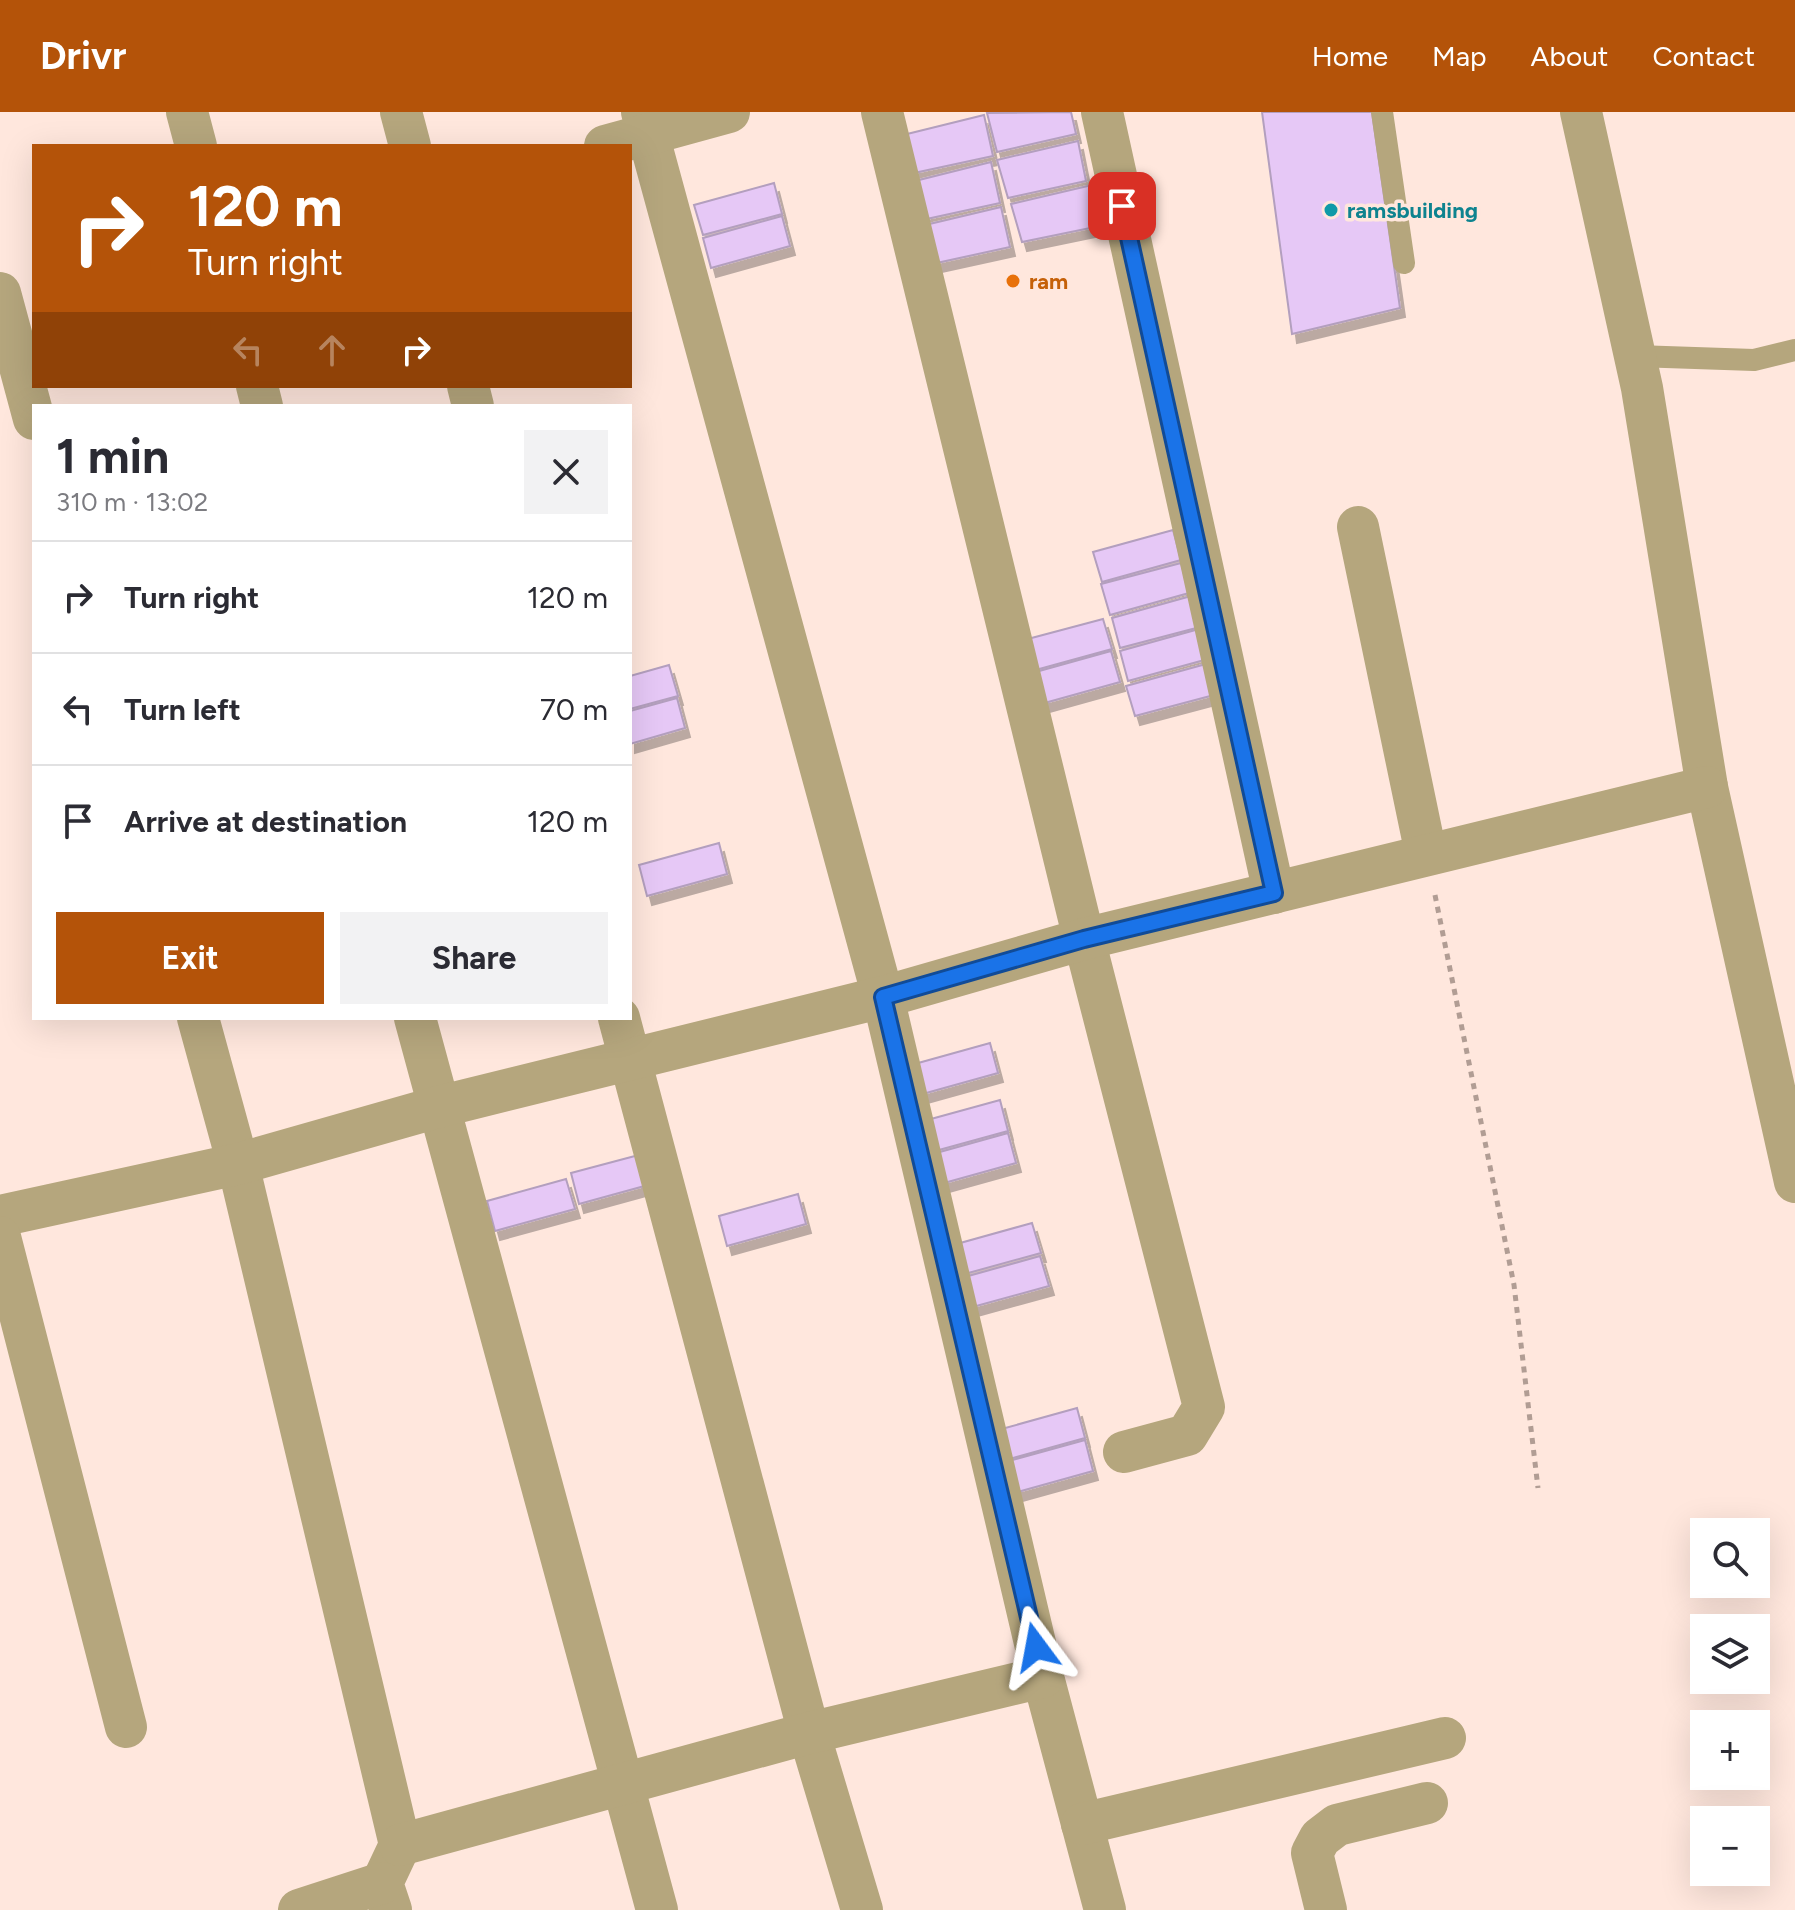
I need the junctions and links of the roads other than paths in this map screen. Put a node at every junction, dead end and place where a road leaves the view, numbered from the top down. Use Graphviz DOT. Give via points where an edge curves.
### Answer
graph roads {
  1 [pos="187,112"];
  2 [pos="401,112"];
  3 [pos="729,112"];
  4 [pos="882,112"];
  5 [pos="1102,112"];
  6 [pos="1382,112"];
  7 [pos="1581,112"];
  8 [pos="645,123"];
  9 [pos="195,144"];
  10 [pos="409,144"];
  11 [pos="608,144"];
  12 [pos="1404,263"];
  13 [pos="9,303"];
  14 [pos="1795,350"];
  15 [pos="1636,356"];
  16 [pos="32,410"];
  17 [pos="1358,527"];
  18 [pos="1707,787"];
  19 [pos="1426,854"];
  20 [pos="1274,893"];
  21 [pos="1084,939"];
  22 [pos="883,997"];
  23 [pos="199,1020"];
  24 [pos="416,1020"];
  25 [pos="619,1020"];
  26 [pos="629,1061"];
  27 [pos="438,1107"];
  28 [pos="238,1164"];
  29 [pos="1795,1182"];
  30 [pos="0,1216"];
  31 [pos="0,1237"];
  32 [pos="1124,1452"];
  33 [pos="1043,1677"];
  34 [pos="126,1727"];
  35 [pos="809,1733"];
  36 [pos="1445,1738"];
  37 [pos="623,1784"];
  38 [pos="1427,1803"];
  39 [pos="1082,1824"];
  40 [pos="400,1845"];
  41 [pos="386,1896"];
  42 [pos="299,1910"];
  43 [pos="657,1910"];
  44 [pos="862,1910"];
  45 [pos="1105,1910"];
  46 [pos="1326,1910"];
  1 -- 9 [label="street"];
  2 -- 10 [label="street"];
  3 -- 8 [label="street"];
  4 -- 21 [label="street"];
  5 -- 20 [label="street"];
  6 -- 12 [label="lane"];
  7 -- 15 [label="street"];
  8 -- 11 [label="street"];
  8 -- 22 [label="street"];
  13 -- 16 [label="street"];
  14 -- 15 [label="lane" via="1754,360"];
  15 -- 18 [label="street"];
  17 -- 19 [label="street"];
  18 -- 19 [label="street"];
  18 -- 29 [label="street"];
  19 -- 20 [label="street"];
  20 -- 21 [label="street"];
  21 -- 22 [label="street"];
  21 -- 32 [label="street" via="1204,1407 1187,1435"];
  22 -- 26 [label="street"];
  22 -- 33 [label="street"];
  23 -- 28 [label="street"];
  24 -- 27 [label="street"];
  25 -- 26 [label="street"];
  26 -- 27 [label="street"];
  26 -- 35 [label="street"];
  27 -- 28 [label="street"];
  27 -- 37 [label="street"];
  28 -- 30 [label="street"];
  28 -- 40 [label="street"];
  31 -- 34 [label="street"];
  33 -- 35 [label="street"];
  33 -- 39 [label="street"];
  35 -- 37 [label="street"];
  35 -- 44 [label="street"];
  36 -- 39 [label="street"];
  37 -- 40 [label="street"];
  37 -- 43 [label="street"];
  38 -- 46 [label="street" via="1337,1825 1320,1838 1312,1853"];
  39 -- 45 [label="street"];
  40 -- 41 [label="street"];
  41 -- 42 [label="street"];
}
